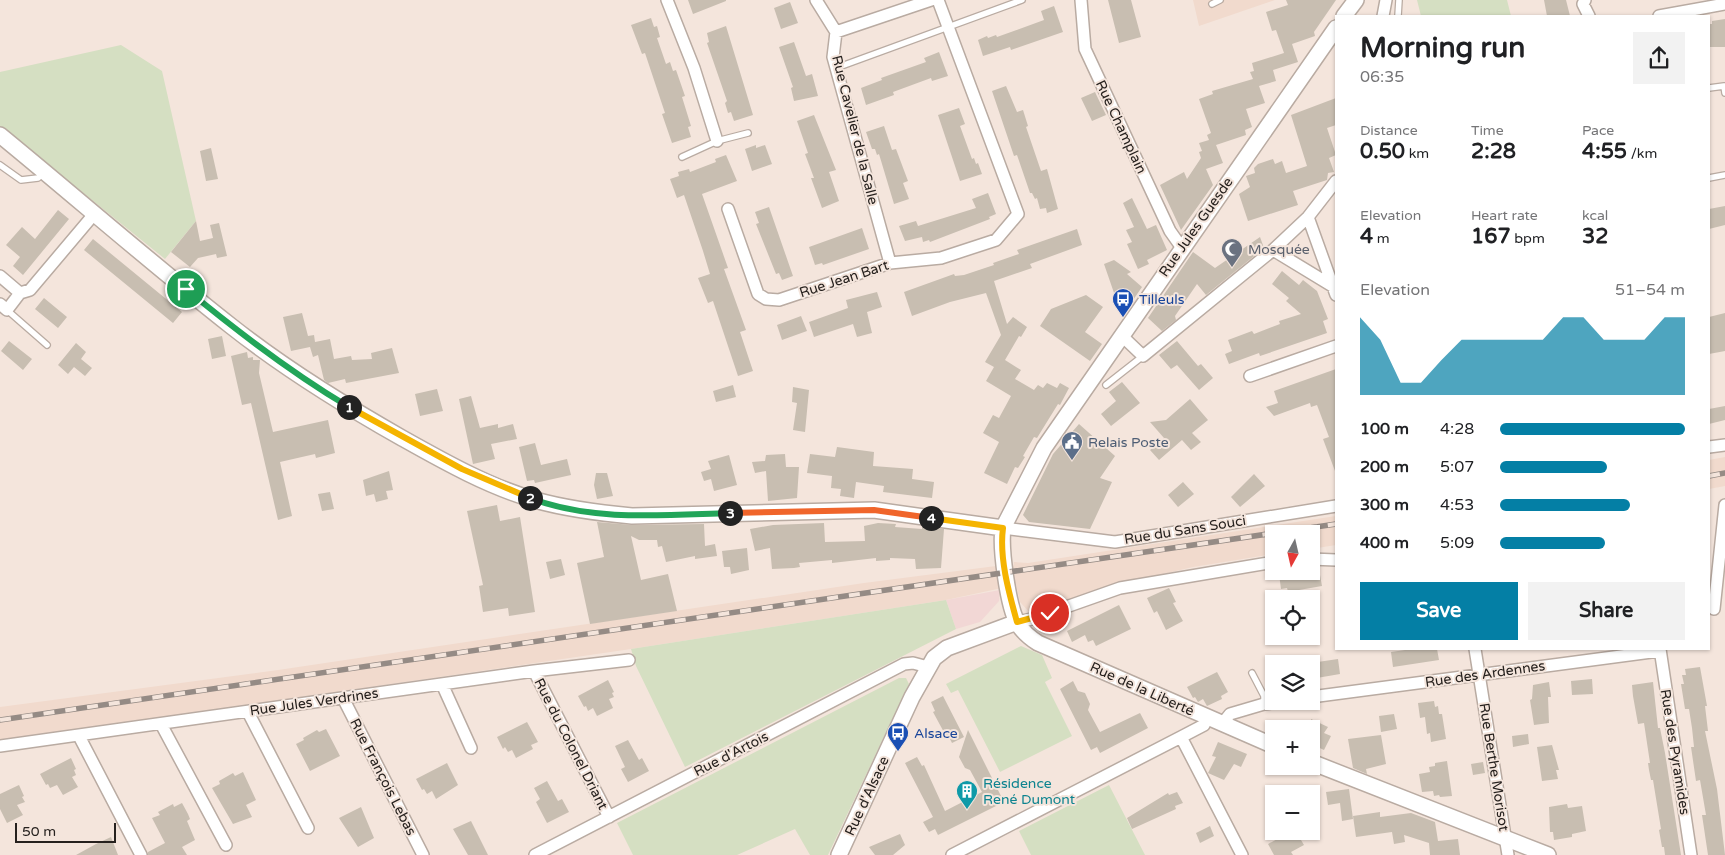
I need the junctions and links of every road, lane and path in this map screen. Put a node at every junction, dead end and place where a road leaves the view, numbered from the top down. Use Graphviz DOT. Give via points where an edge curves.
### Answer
graph roads {
  1 [pos="667,0"];
  2 [pos="816,0"];
  3 [pos="931,0"];
  4 [pos="938,0"];
  5 [pos="1022,0"];
  6 [pos="1081,0"];
  7 [pos="1220,0"];
  8 [pos="1356,0"];
  9 [pos="1386,0"];
  10 [pos="1399,0"];
  11 [pos="1585,0"];
  12 [pos="1720,3"];
  13 [pos="1212,4"];
  14 [pos="1345,15"];
  15 [pos="1382,15"];
  16 [pos="1398,15"];
  17 [pos="1588,15"];
  18 [pos="1664,15"];
  19 [pos="948,28"];
  20 [pos="1335,29"];
  21 [pos="836,32"];
  22 [pos="836,68"];
  23 [pos="1710,88"];
  24 [pos="1725,93"];
  25 [pos="748,133"];
  26 [pos="0,135"];
  27 [pos="717,142"];
  28 [pos="682,157"];
  29 [pos="0,165"];
  30 [pos="45,172"];
  31 [pos="1725,175"];
  32 [pos="1710,178"];
  33 [pos="1335,182"];
  34 [pos="728,208"];
  35 [pos="95,214"];
  36 [pos="1308,218"];
  37 [pos="1182,248"];
  38 [pos="1273,250"];
  39 [pos="890,264"];
  40 [pos="0,276"];
  41 [pos="1335,291"];
  42 [pos="20,293"];
  43 [pos="4,307"];
  44 [pos="1121,335"];
  45 [pos="47,345"];
  46 [pos="1335,346"];
  47 [pos="1143,356"];
  48 [pos="1250,376"];
  49 [pos="1106,385"];
  50 [pos="1725,445"];
  51 [pos="1710,447"];
  52 [pos="1725,505"];
  53 [pos="1335,506"];
  54 [pos="1003,528"];
  55 [pos="1320,559"];
  56 [pos="1335,560"];
  57 [pos="1265,563"];
  58 [pos="1716,611"];
  59 [pos="1017,622"];
  60 [pos="1475,650"];
  61 [pos="1660,650"];
  62 [pos="629,660"];
  63 [pos="928,667"];
  64 [pos="534,671"];
  65 [pos="1252,672"];
  66 [pos="1480,675"];
  67 [pos="442,684"];
  68 [pos="1320,696"];
  69 [pos="343,698"];
  70 [pos="1264,704"];
  71 [pos="248,712"];
  72 [pos="1208,717"];
  73 [pos="161,724"];
  74 [pos="1222,724"];
  75 [pos="79,736"];
  76 [pos="1181,737"];
  77 [pos="1265,742"];
  78 [pos="0,746"];
  79 [pos="471,748"];
  80 [pos="1320,766"];
  81 [pos="609,817"];
  82 [pos="308,828"];
  83 [pos="1506,839"];
  84 [pos="226,845"];
  85 [pos="141,855"];
  86 [pos="423,855"];
  87 [pos="536,855"];
  88 [pos="839,855"];
  89 [pos="952,855"];
  90 [pos="1242,855"];
  91 [pos="1508,855"];
  92 [pos="1548,855"];
  93 [pos="1691,855"];
  1 -- 27 [label="street" via="694,68"];
  2 -- 21 [label="street"];
  3 -- 21 [label="street"];
  4 -- 19 [label="street, Rue Jean Bart"];
  5 -- 19 [label="lane"];
  6 -- 37 [label="street, Rue Champlain" via="1084,49 1170,231"];
  7 -- 13 [label="lane"];
  8 -- 14 [label="street"];
  9 -- 15 [label="street"];
  10 -- 16 [label="lane"];
  11 -- 17 [label="street" via="1583,4"];
  12 -- 18 [label="street"];
  19 -- 22 [label="lane"];
  19 -- 39 [label="street, Rue Jean Bart" via="1018,214 996,240 941,258"];
  20 -- 37 [label="street, Rue Jules Guesde"];
  21 -- 22 [label="street, Rue Cavelier de la Salle" via="833,57"];
  22 -- 39 [label="street, Rue Cavelier de la Salle"];
  23 -- 24 [label="lane" via="1724,86"];
  25 -- 27 [label="lane"];
  26 -- 30 [label="street"];
  27 -- 28 [label="lane"];
  29 -- 30 [label="lane" via="21,180 38,178"];
  30 -- 35 [label="street"];
  31 -- 32 [label="lane"];
  33 -- 36 [label="street"];
  34 -- 39 [label="street, Rue Jean Bart" via="758,294 766,299 778,300"];
  35 -- 42 [label="street" via="30,290"];
  35 -- 54 [label="street" via="232,326 322,390 421,449 533,499 575,509 632,516 874,510"];
  36 -- 38 [label="street"];
  36 -- 41 [label="street"];
  37 -- 44 [label="street, Rue Jules Guesde"];
  38 -- 41 [label="street"];
  38 -- 47 [label="street"];
  40 -- 42 [label="street"];
  42 -- 43 [label="street"];
  43 -- 45 [label="lane"];
  44 -- 47 [label="street"];
  44 -- 54 [label="street, Rue Jules Guesde" via="1044,448"];
  46 -- 48 [label="street"];
  47 -- 49 [label="lane"];
  50 -- 51 [label="street"];
  52 -- 58 [label="street"];
  53 -- 54 [label="street, Rue du Sans Souci" via="1116,542"];
  54 -- 59 [label="street, Rue Jules Guesde" via="1001,539 1006,578"];
  55 -- 56 [label="street"];
  57 -- 59 [label="street" via="1120,588"];
  59 -- 63 [label="street, Rue d'Alsace" via="947,648"];
  59 -- 72 [label="street, Rue de la Liberté" via="1038,643"];
  60 -- 66 [label="street, Rue Berthe Morisot"];
  61 -- 66 [label="street, Rue des Ardennes"];
  61 -- 93 [label="street, Rue des Pyramides"];
  62 -- 64 [label="street, Rue Jules Verdrines"];
  63 -- 81 [label="street, Rue d'Artois" via="904,664"];
  63 -- 88 [label="street, Rue d'Alsace"];
  64 -- 67 [label="street, Rue Jules Verdrines"];
  64 -- 81 [label="street, Rue du Colonel Driant"];
  65 -- 70 [label="lane" via="1264,696"];
  66 -- 68 [label="street, Rue des Ardennes"];
  66 -- 83 [label="street, Rue Berthe Morisot"];
  67 -- 69 [label="street, Rue Jules Verdrines"];
  67 -- 79 [label="street"];
  69 -- 71 [label="street, Rue Jules Verdrines"];
  69 -- 86 [label="street, Rue François Lebas"];
  70 -- 74 [label="street" via="1230,714"];
  71 -- 73 [label="street, Rue Jules Verdrines"];
  71 -- 82 [label="street"];
  72 -- 74 [label="street, Rue de la Liberté"];
  72 -- 76 [label="street" via="1204,725"];
  73 -- 75 [label="street, Rue Jules Verdrines"];
  73 -- 84 [label="street"];
  74 -- 77 [label="street, Rue de la Liberté"];
  75 -- 78 [label="street, Rue Jules Verdrines"];
  75 -- 85 [label="street"];
  76 -- 89 [label="street"];
  76 -- 90 [label="street"];
  80 -- 83 [label="street"];
  81 -- 87 [label="street, Rue d'Artois"];
  83 -- 91 [label="street, Rue Berthe Morisot"];
  83 -- 92 [label="street"];
}
